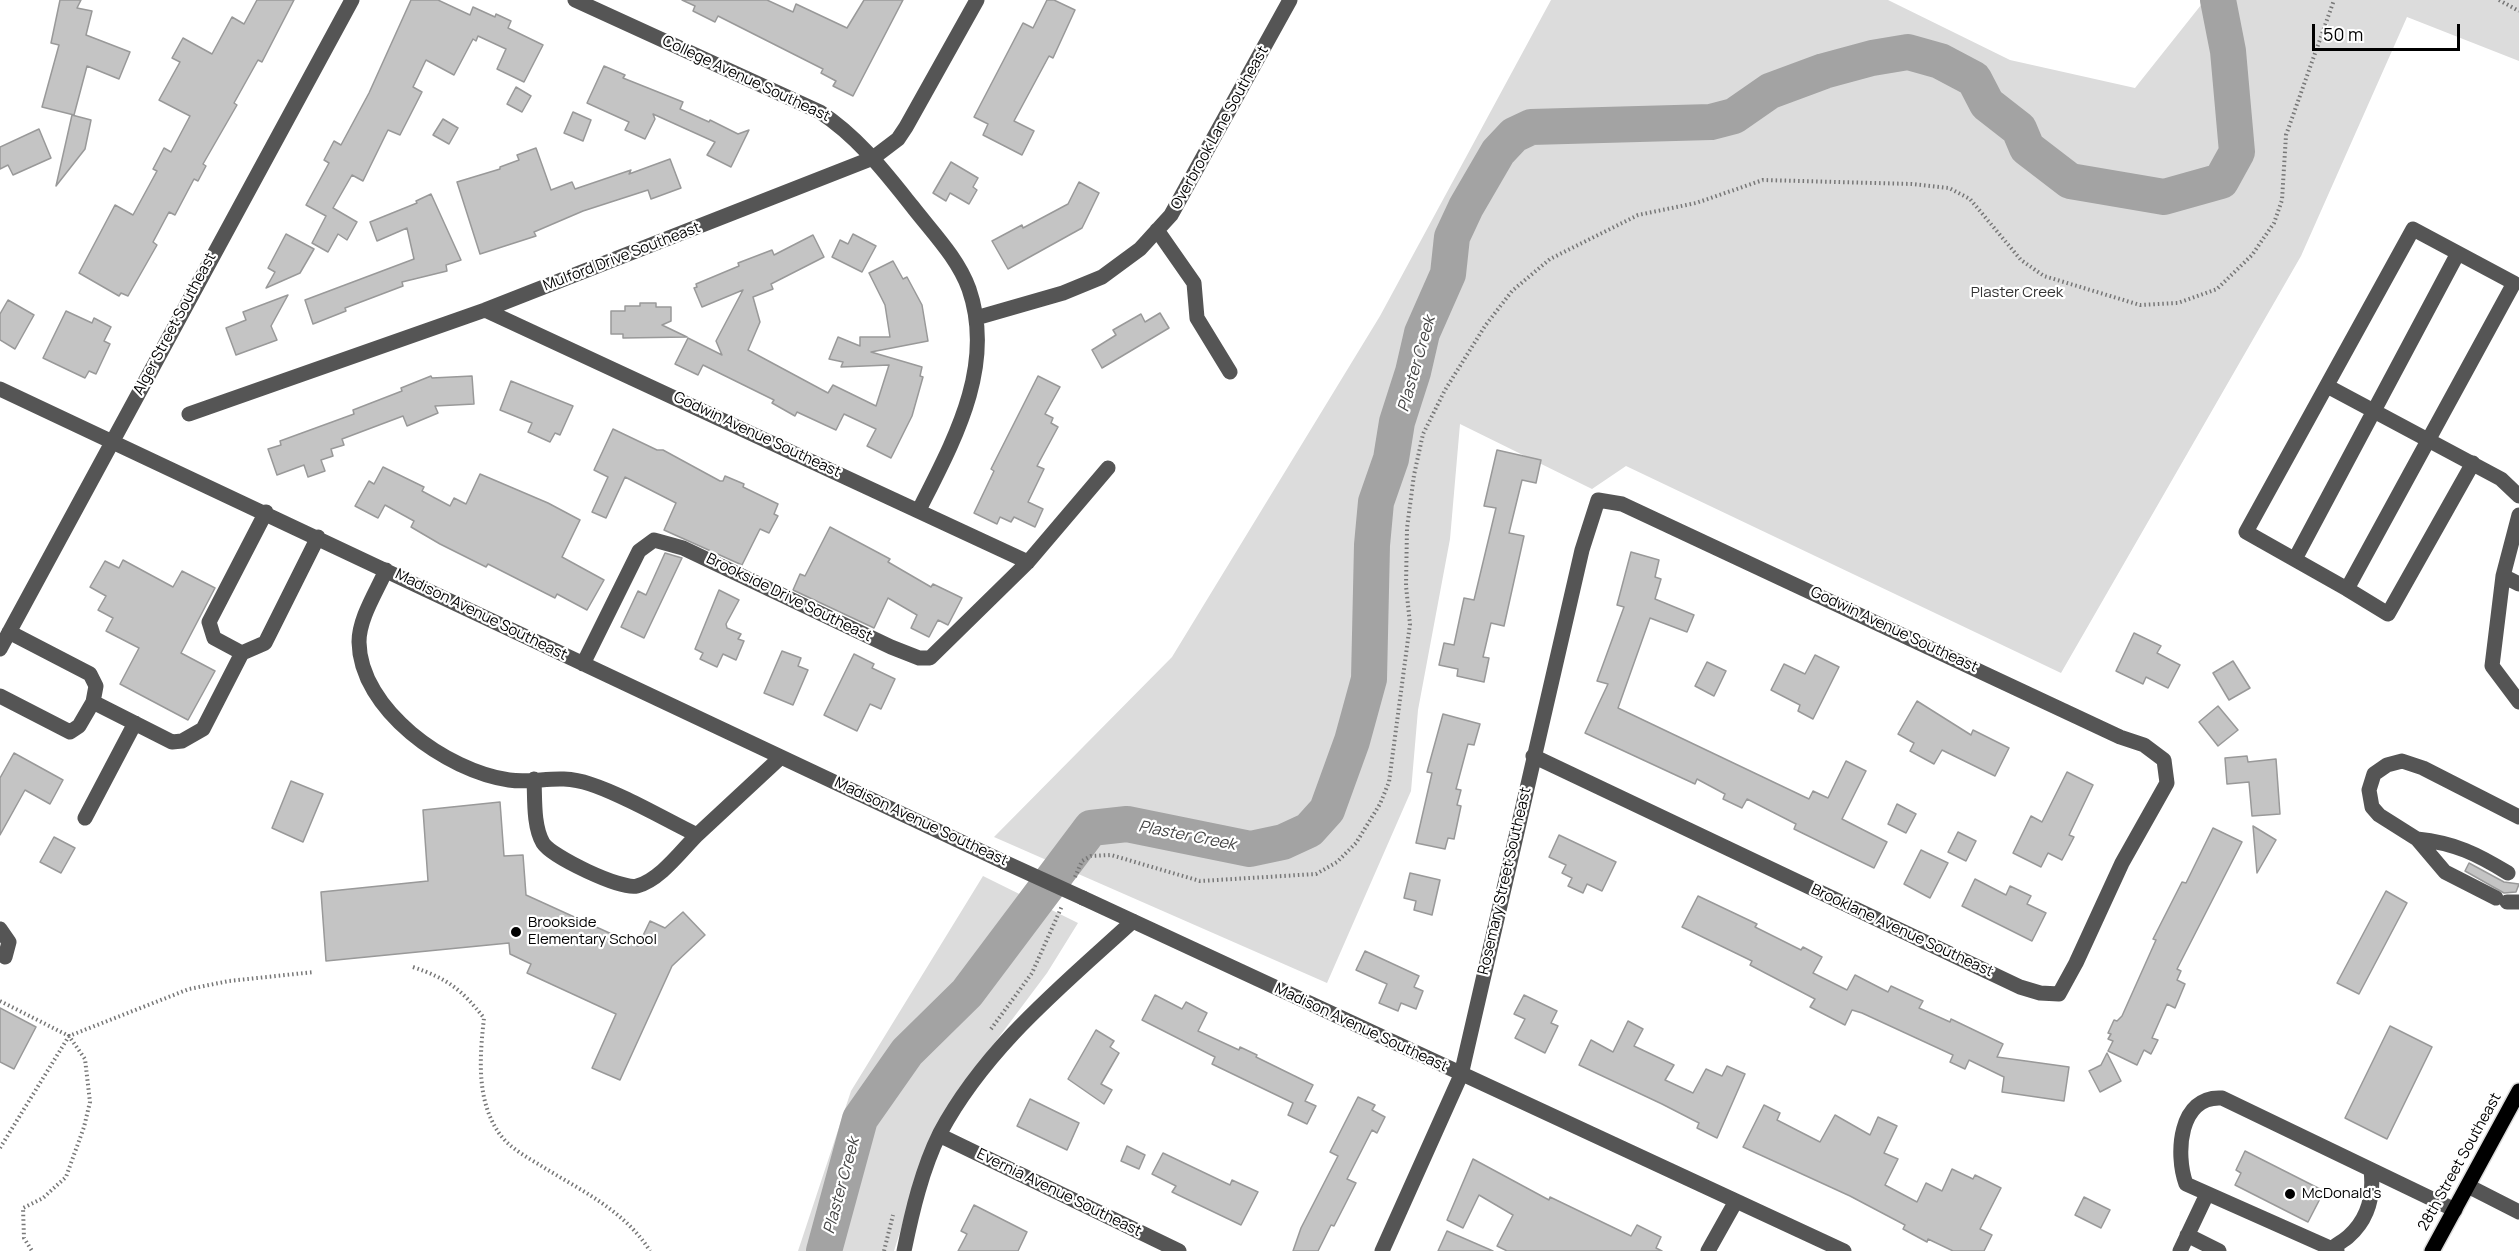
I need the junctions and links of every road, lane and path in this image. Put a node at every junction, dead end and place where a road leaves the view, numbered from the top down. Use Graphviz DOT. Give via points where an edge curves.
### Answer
graph roads {
  1 [pos="352,0"];
  2 [pos="575,0"];
  3 [pos="977,0"];
  4 [pos="1290,0"];
  5 [pos="2499,0"];
  6 [pos="2519,11"];
  7 [pos="873,158"];
  8 [pos="1157,230"];
  9 [pos="2458,253"];
  10 [pos="485,310"];
  11 [pos="976,318"];
  12 [pos="1230,372"];
  13 [pos="2327,386"];
  14 [pos="0,389"];
  15 [pos="2375,410"];
  16 [pos="189,414"];
  17 [pos="2429,438"];
  18 [pos="113,440"];
  19 [pos="2473,463"];
  20 [pos="1108,468"];
  21 [pos="2519,496"];
  22 [pos="1599,500"];
  23 [pos="919,510"];
  24 [pos="266,512"];
  25 [pos="2519,515"];
  26 [pos="318,537"];
  27 [pos="2295,559"];
  28 [pos="1028,562"];
  29 [pos="386,570"];
  30 [pos="2503,576"];
  31 [pos="2519,584"];
  32 [pos="2347,589"];
  33 [pos="9,632"];
  34 [pos="0,649"];
  35 [pos="242,653"];
  36 [pos="583,664"];
  37 [pos="0,696"];
  38 [pos="93,702"];
  39 [pos="2519,702"];
  40 [pos="135,723"];
  41 [pos="1533,756"];
  42 [pos="781,757"];
  43 [pos="534,779"];
  44 [pos="2167,783"];
  45 [pos="2519,817"];
  46 [pos="85,818"];
  47 [pos="697,835"];
  48 [pos="2417,839"];
  49 [pos="2515,877"];
  50 [pos="2507,900"];
  51 [pos="1133,921"];
  52 [pos="0,929"];
  53 [pos="5,957"];
  54 [pos="413,967"];
  55 [pos="314,972"];
  56 [pos="0,1001"];
  57 [pos="69,1036"];
  58 [pos="1461,1075"];
  59 [pos="2518,1094"];
  60 [pos="939,1135"];
  61 [pos="0,1148"];
  62 [pos="2371,1170"];
  63 [pos="2468,1186"];
  64 [pos="2207,1194"];
  65 [pos="1736,1201"];
  66 [pos="2455,1210"];
  67 [pos="2519,1212"];
  68 [pos="2187,1235"];
  69 [pos="2333,1250"];
  70 [pos="32,1251"];
  71 [pos="650,1251"];
  72 [pos="904,1251"];
  73 [pos="1179,1251"];
  74 [pos="1382,1251"];
  75 [pos="1708,1251"];
  76 [pos="1844,1251"];
  77 [pos="2180,1251"];
  78 [pos="2219,1251"];
  79 [pos="2432,1251"];
  1 -- 18 [label="street, Alger Street Southeast"];
  2 -- 7 [label="street, College Avenue Southeast" via="820,112"];
  3 -- 7 [label="street, Mulford Drive Southeast" via="906,127 893,144"];
  4 -- 8 [label="street, Overbrook Lane Southeast" via="1172,215"];
  5 -- 6 [label="path"];
  7 -- 10 [label="street, Mulford Drive Southeast"];
  7 -- 11 [label="street, College Avenue Southeast" via="946,249 968,288"];
  8 -- 11 [label="street, Overbrook Lane Southeast" via="1140,249 1102,277 1063,293"];
  8 -- 12 [label="street" via="1194,284 1197,318"];
  9 -- 13 [label="street" via="2413,229"];
  9 -- 15 [label="street"];
  9 -- 17 [label="street" via="2514,283"];
  10 -- 16 [label="street, Mulford Drive Southeast"];
  10 -- 23 [label="street, Godwin Avenue Southeast"];
  11 -- 23 [label="street, College Avenue Southeast" via="979,350 974,382 944,460"];
  13 -- 15 [label="street"];
  13 -- 27 [label="street" via="2246,532"];
  14 -- 18 [label="street, Madison Avenue Southeast"];
  15 -- 17 [label="street"];
  15 -- 27 [label="street"];
  17 -- 19 [label="street"];
  17 -- 32 [label="street"];
  18 -- 24 [label="street, Madison Avenue Southeast"];
  18 -- 33 [label="street, Alger Street Southeast"];
  19 -- 21 [label="street" via="2501,479"];
  19 -- 32 [label="street" via="2388,614"];
  20 -- 28 [label="street"];
  22 -- 41 [label="street, Rosemary Street Southeast" via="1582,550"];
  22 -- 44 [label="street, Godwin Avenue Southeast" via="1622,504 2144,745 2164,760"];
  23 -- 28 [label="street, Godwin Avenue Southeast"];
  24 -- 26 [label="street, Madison Avenue Southeast"];
  24 -- 35 [label="street" via="209,622 214,638"];
  25 -- 30 [label="street"];
  26 -- 29 [label="street, Madison Avenue Southeast"];
  26 -- 35 [label="street" via="265,643"];
  27 -- 32 [label="street"];
  28 -- 36 [label="street, Brookside Drive Southeast" via="938,652 930,658 919,658 683,548 654,540 639,551"];
  29 -- 36 [label="street, Madison Avenue Southeast"];
  29 -- 43 [label="street" via="359,639 368,683 377,698 399,722 454,760 510,780"];
  30 -- 31 [label="street"];
  30 -- 39 [label="street" via="2492,666"];
  33 -- 34 [label="street, Alger Street Southeast"];
  33 -- 38 [label="street" via="90,674 96,686"];
  35 -- 40 [label="street" via="203,729 194,736 172,742"];
  36 -- 42 [label="street, Madison Avenue Southeast"];
  37 -- 38 [label="street" via="70,732 80,726"];
  38 -- 40 [label="street"];
  40 -- 46 [label="street"];
  41 -- 44 [label="street, Brooklane Avenue Southeast" via="2020,987 2059,994 2122,863"];
  41 -- 58 [label="street, Rosemary Street Southeast"];
  42 -- 47 [label="street"];
  42 -- 51 [label="street, Madison Avenue Southeast, bridge"];
  43 -- 47 [label="street" via="558,777 591,784"];
  43 -- 47 [label="street" via="538,833 548,850 620,884 639,885 652,878"];
  45 -- 48 [label="street" via="2422,768 2402,762 2387,765 2374,774 2369,790 2372,807"];
  48 -- 49 [label="street" via="2466,850"];
  48 -- 50 [label="street" via="2445,872"];
  51 -- 58 [label="street, Madison Avenue Southeast"];
  51 -- 60 [label="street" via="1019,1024 980,1072"];
  52 -- 53 [label="street" via="9,942"];
  54 -- 71 [label="path" via="448,980 484,1018 480,1054 482,1092 497,1130 517,1151 611,1208 641,1236"];
  55 -- 57 [label="path" via="189,989"];
  56 -- 57 [label="path"];
  57 -- 61 [label="path"];
  57 -- 70 [label="path" via="85,1059 90,1102 66,1177 23,1208 24,1238"];
  58 -- 65 [label="street, Madison Avenue Southeast"];
  58 -- 74 [label="street, Rosemary Street Southeast"];
  59 -- 63 [label="main road, 28th Street Southeast"];
  60 -- 72 [label="street" via="910,1218"];
  60 -- 73 [label="street, Evernia Avenue Southeast"];
  62 -- 64 [label="street" via="2222,1098 2210,1097 2195,1106 2184,1125 2180,1166 2186,1184"];
  62 -- 66 [label="street"];
  62 -- 69 [label="street" via="2369,1209 2352,1233"];
  63 -- 66 [label="main road, 28th Street Southeast"];
  63 -- 67 [label="street"];
  64 -- 68 [label="street"];
  64 -- 69 [label="street"];
  65 -- 75 [label="street"];
  65 -- 76 [label="street, Madison Avenue Southeast"];
  66 -- 79 [label="main road, 28th Street Southeast"];
  68 -- 77 [label="street"];
  68 -- 78 [label="street"];
}
